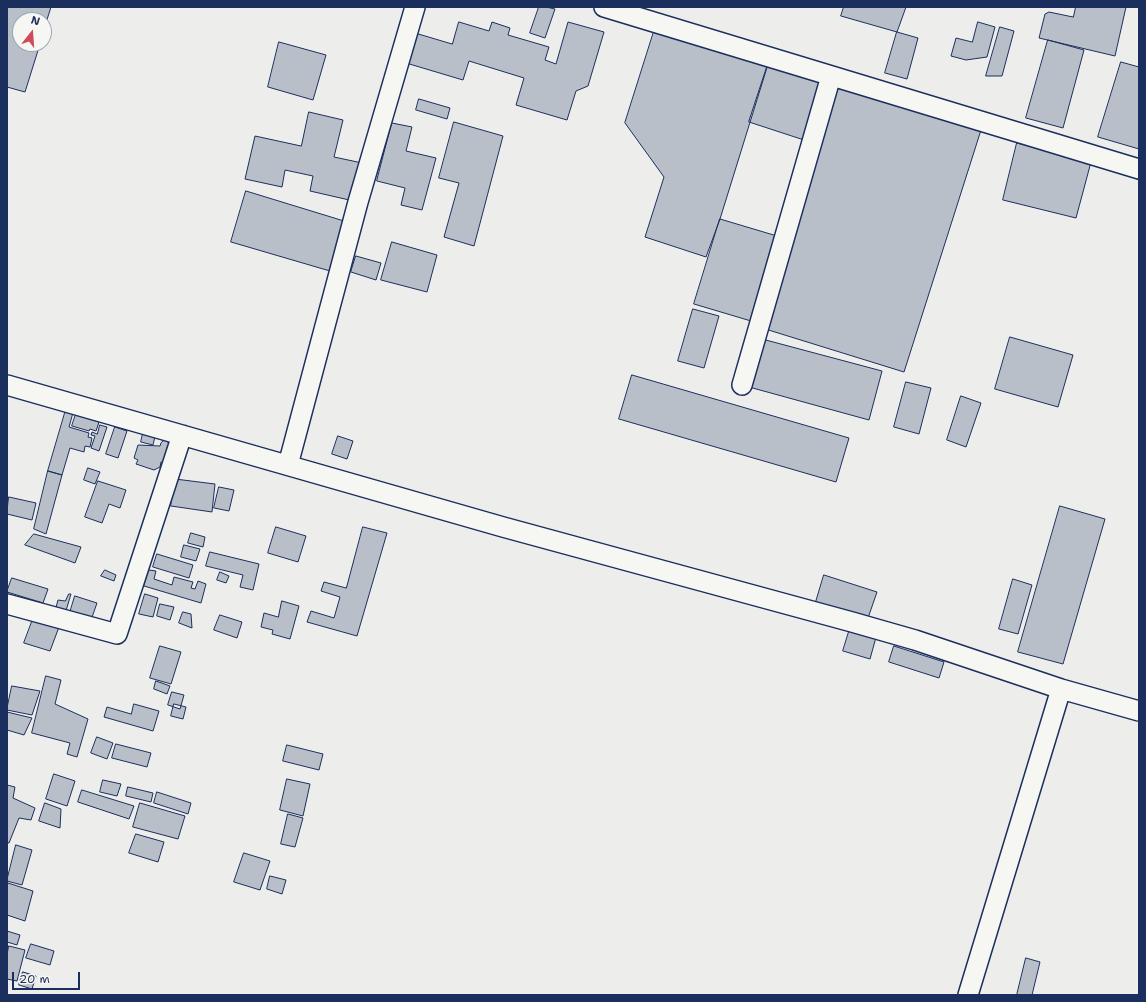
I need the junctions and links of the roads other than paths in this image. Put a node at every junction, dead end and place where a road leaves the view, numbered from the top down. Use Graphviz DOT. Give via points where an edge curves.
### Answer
graph roads {
  1 [pos="415,7"];
  2 [pos="604,7"];
  3 [pos="831,76"];
  4 [pos="1139,169"];
  5 [pos="7,385"];
  6 [pos="742,385"];
  7 [pos="182,435"];
  8 [pos="288,465"];
  9 [pos="7,604"];
  10 [pos="1061,689"];
  11 [pos="1139,712"];
  12 [pos="968,995"];
  1 -- 8 [label="street" via="358,202"];
  2 -- 3 [label="street"];
  3 -- 4 [label="street"];
  3 -- 6 [label="street"];
  5 -- 7 [label="street"];
  7 -- 8 [label="street"];
  7 -- 9 [label="street" via="117,634"];
  8 -- 10 [label="street" via="915,640"];
  10 -- 11 [label="street"];
  10 -- 12 [label="street"];
}
